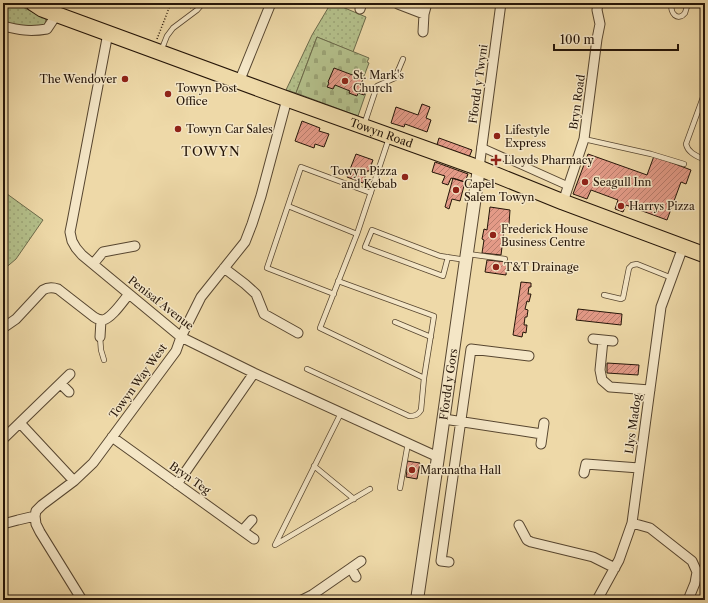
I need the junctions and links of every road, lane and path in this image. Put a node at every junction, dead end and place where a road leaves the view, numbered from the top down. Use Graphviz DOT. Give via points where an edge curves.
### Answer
graph roads {
  1 [pos="33,3"];
  2 [pos="171,3"];
  3 [pos="203,3"];
  4 [pos="271,3"];
  5 [pos="427,3"];
  6 [pos="501,3"];
  7 [pos="598,3"];
  8 [pos="672,3"];
  9 [pos="688,3"];
  10 [pos="398,4"];
  11 [pos="52,11"];
  12 [pos="424,14"];
  13 [pos="3,26"];
  14 [pos="423,32"];
  15 [pos="108,33"];
  16 [pos="156,51"];
  17 [pos="403,59"];
  18 [pos="239,82"];
  19 [pos="705,92"];
  20 [pos="287,99"];
  21 [pos="364,127"];
  22 [pos="390,136"];
  23 [pos="584,139"];
  24 [pos="482,148"];
  25 [pos="705,160"];
  26 [pos="684,164"];
  27 [pos="479,168"];
  28 [pos="568,186"];
  29 [pos="371,193"];
  30 [pos="563,202"];
  31 [pos="288,206"];
  32 [pos="357,234"];
  33 [pos="135,246"];
  34 [pos="683,247"];
  35 [pos="704,250"];
  36 [pos="448,257"];
  37 [pos="466,257"];
  38 [pos="505,259"];
  39 [pos="93,264"];
  40 [pos="224,268"];
  41 [pos="672,278"];
  42 [pos="338,282"];
  43 [pos="129,294"];
  44 [pos="334,294"];
  45 [pos="604,295"];
  46 [pos="101,320"];
  47 [pos="395,322"];
  48 [pos="3,328"];
  49 [pos="298,333"];
  50 [pos="100,337"];
  51 [pos="182,337"];
  52 [pos="430,337"];
  53 [pos="593,339"];
  54 [pos="603,340"];
  55 [pos="613,341"];
  56 [pos="529,356"];
  57 [pos="104,360"];
  58 [pos="307,369"];
  59 [pos="70,374"];
  60 [pos="254,374"];
  61 [pos="424,378"];
  62 [pos="61,384"];
  63 [pos="650,390"];
  64 [pos="69,392"];
  65 [pos="341,413"];
  66 [pos="444,419"];
  67 [pos="461,421"];
  68 [pos="544,422"];
  69 [pos="20,423"];
  70 [pos="542,434"];
  71 [pos="112,437"];
  72 [pos="3,439"];
  73 [pos="408,443"];
  74 [pos="540,444"];
  75 [pos="438,457"];
  76 [pos="314,466"];
  77 [pos="639,468"];
  78 [pos="584,473"];
  79 [pos="74,481"];
  80 [pos="177,484"];
  81 [pos="400,488"];
  82 [pos="370,489"];
  83 [pos="354,499"];
  84 [pos="35,516"];
  85 [pos="252,520"];
  86 [pos="632,523"];
  87 [pos="3,524"];
  88 [pos="519,525"];
  89 [pos="243,530"];
  90 [pos="254,539"];
  91 [pos="532,542"];
  92 [pos="526,551"];
  93 [pos="362,561"];
  94 [pos="450,562"];
  95 [pos="351,568"];
  96 [pos="615,568"];
  97 [pos="356,577"];
  98 [pos="82,600"];
  99 [pos="302,600"];
  100 [pos="417,600"];
  101 [pos="597,600"];
  102 [pos="688,600"];
  1 -- 11 [label="main road, Towyn Road" via="42,9"];
  2 -- 16 [label="path"];
  3 -- 16 [label="lane" via="173,28"];
  4 -- 18 [label="street"];
  5 -- 12 [label="street"];
  6 -- 24 [label="street, Ffordd y Twyni"];
  7 -- 23 [label="street, Bryn Road" via="600,24"];
  8 -- 9 [label="lane" via="672,12 678,16 685,13"];
  10 -- 12 [label="street"];
  11 -- 13 [label="street" via="47,29 34,31"];
  11 -- 15 [label="main road, Towyn Road"];
  12 -- 14 [label="street"];
  15 -- 16 [label="main road, Towyn Road"];
  15 -- 39 [label="street, Penisaf Avenue" via="70,232 76,248"];
  16 -- 18 [label="main road, Towyn Road"];
  17 -- 21 [label="lane" via="395,78 378,86"];
  18 -- 20 [label="main road, Towyn Road"];
  19 -- 25 [label="lane" via="686,144 690,152"];
  20 -- 21 [label="main road, Towyn Road"];
  20 -- 40 [label="street, Towyn Way West" via="252,224 245,242"];
  21 -- 22 [label="main road, Towyn Road"];
  22 -- 27 [label="main road, Towyn Road"];
  22 -- 29 [label="lane"];
  23 -- 26 [label="lane"];
  23 -- 28 [label="street, Bryn Road"];
  24 -- 27 [label="street, Ffordd y Twyni"];
  24 -- 28 [label="street"];
  27 -- 30 [label="main road, Towyn Road"];
  27 -- 37 [label="street, Ffordd y Gors"];
  28 -- 30 [label="street, Bryn Road"];
  29 -- 31 [label="lane" via="301,167"];
  29 -- 32 [label="lane"];
  30 -- 34 [label="main road, Towyn Road"];
  31 -- 32 [label="lane"];
  31 -- 44 [label="lane" via="267,268"];
  32 -- 42 [label="lane"];
  33 -- 39 [label="street" via="103,252"];
  34 -- 35 [label="main road, Towyn Road"];
  34 -- 41 [label="street, Llys Madog"];
  36 -- 36 [label="lane" via="372,230 365,247 443,276"];
  36 -- 37 [label="lane"];
  37 -- 38 [label="lane"];
  37 -- 66 [label="street, Ffordd y Gors"];
  39 -- 43 [label="street, Penisaf Avenue"];
  40 -- 49 [label="street" via="256,294 264,314"];
  40 -- 51 [label="street, Towyn Way West" via="201,297"];
  41 -- 45 [label="lane" via="637,264 632,265 629,268 623,298"];
  41 -- 63 [label="street, Llys Madog" via="661,307"];
  42 -- 44 [label="lane"];
  42 -- 52 [label="lane" via="434,316"];
  43 -- 46 [label="street" via="110,316"];
  43 -- 51 [label="street, Penisaf Avenue"];
  44 -- 61 [label="lane" via="320,328"];
  46 -- 48 [label="street" via="58,289 48,287 16,319"];
  46 -- 50 [label="street"];
  47 -- 52 [label="lane"];
  50 -- 57 [label="lane"];
  51 -- 60 [label="street, Penisaf Avenue"];
  51 -- 71 [label="street, Towyn Way West" via="176,351"];
  52 -- 61 [label="lane"];
  53 -- 54 [label="street"];
  54 -- 55 [label="street"];
  54 -- 63 [label="street" via="600,370 602,380 610,387"];
  56 -- 67 [label="street" via="471,349"];
  58 -- 61 [label="lane" via="409,416 417,415 421,410"];
  59 -- 62 [label="street"];
  60 -- 65 [label="street, Penisaf Avenue"];
  60 -- 80 [label="street"];
  62 -- 64 [label="street"];
  62 -- 69 [label="street"];
  63 -- 77 [label="street, Llys Madog"];
  65 -- 73 [label="street, Penisaf Avenue"];
  65 -- 76 [label="lane"];
  66 -- 67 [label="street"];
  66 -- 75 [label="street, Ffordd y Gors"];
  67 -- 70 [label="street"];
  67 -- 94 [label="street" via="441,561"];
  68 -- 70 [label="street"];
  69 -- 72 [label="street"];
  69 -- 79 [label="street"];
  70 -- 74 [label="street"];
  71 -- 79 [label="street, Towyn Way West" via="93,463"];
  71 -- 80 [label="street, Bryn Teg"];
  73 -- 75 [label="street, Penisaf Avenue"];
  73 -- 81 [label="lane"];
  75 -- 100 [label="street, Ffordd y Gors"];
  76 -- 83 [label="lane"];
  76 -- 83 [label="lane" via="275,545"];
  77 -- 78 [label="street" via="586,464"];
  77 -- 86 [label="street, Llys Madog"];
  79 -- 84 [label="street, Towyn Way West" via="42,505"];
  80 -- 89 [label="street, Bryn Teg"];
  82 -- 83 [label="lane"];
  84 -- 87 [label="street"];
  84 -- 98 [label="street" via="40,532"];
  85 -- 89 [label="street"];
  86 -- 96 [label="street, Llys Madog"];
  86 -- 102 [label="street" via="650,528 692,561 697,572"];
  88 -- 91 [label="street" via="527,540"];
  89 -- 90 [label="street, Bryn Teg"];
  91 -- 92 [label="street"];
  91 -- 96 [label="street" via="593,557"];
  93 -- 95 [label="street"];
  95 -- 97 [label="street"];
  95 -- 99 [label="street"];
  96 -- 101 [label="street, Llys Madog"];
}
